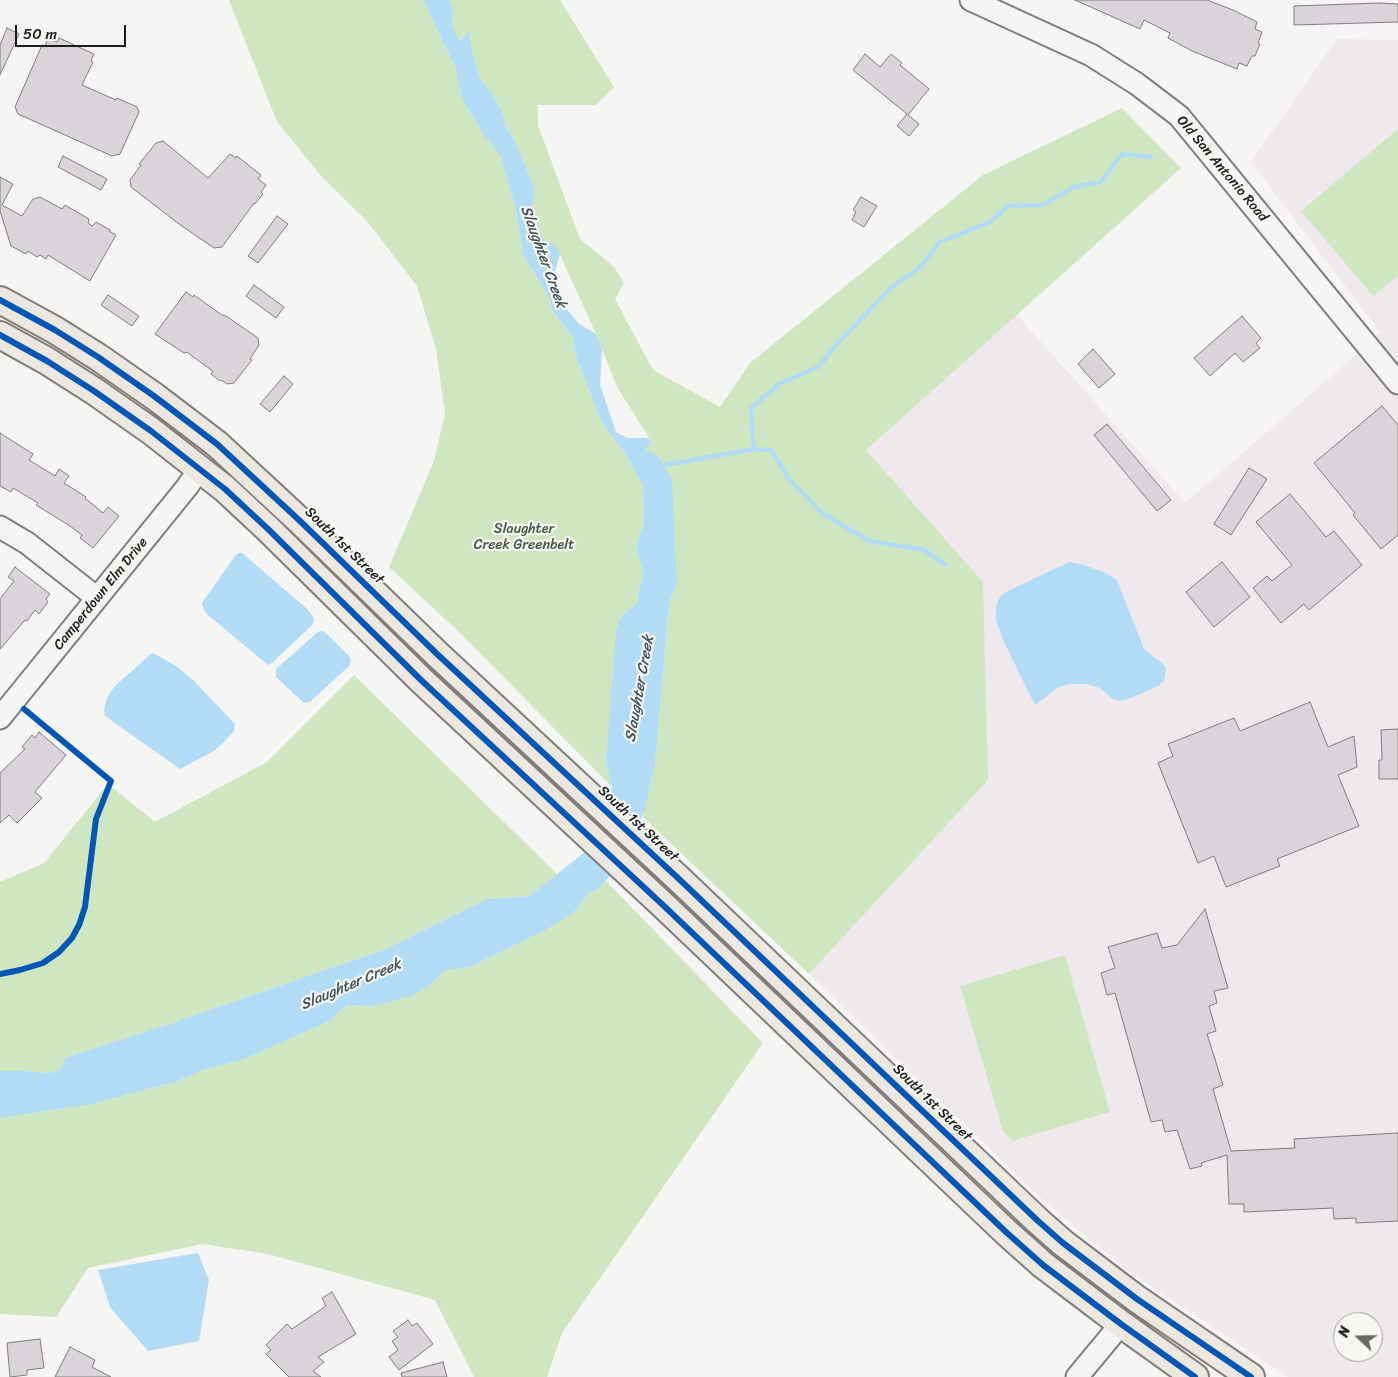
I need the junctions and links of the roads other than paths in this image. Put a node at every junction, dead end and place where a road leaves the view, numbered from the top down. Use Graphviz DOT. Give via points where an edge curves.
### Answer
graph roads {
  1 [pos="971,0"];
  2 [pos="0,300"];
  3 [pos="0,335"];
  4 [pos="1398,383"];
  5 [pos="217,444"];
  6 [pos="200,468"];
  7 [pos="0,527"];
  8 [pos="97,598"];
  9 [pos="0,718"];
  10 [pos="1120,1324"];
  11 [pos="1077,1377"];
  12 [pos="1195,1377"];
  13 [pos="1251,1377"];
  1 -- 4 [label="street, Old San Antonio Road" via="1091,55 1179,116"];
  2 -- 5 [label="main road, South 1st Street" via="98,358"];
  3 -- 6 [label="main road" via="94,391"];
  5 -- 6 [label="main road"];
  5 -- 13 [label="main road, South 1st Street" via="1038,1221 1137,1299"];
  6 -- 8 [label="street, Camperdown Elm Drive"];
  6 -- 10 [label="main road" via="268,529 422,680 1006,1232"];
  7 -- 8 [label="street" via="27,543"];
  8 -- 9 [label="street, Camperdown Elm Drive"];
  10 -- 11 [label="street"];
  10 -- 12 [label="main road"];
}
